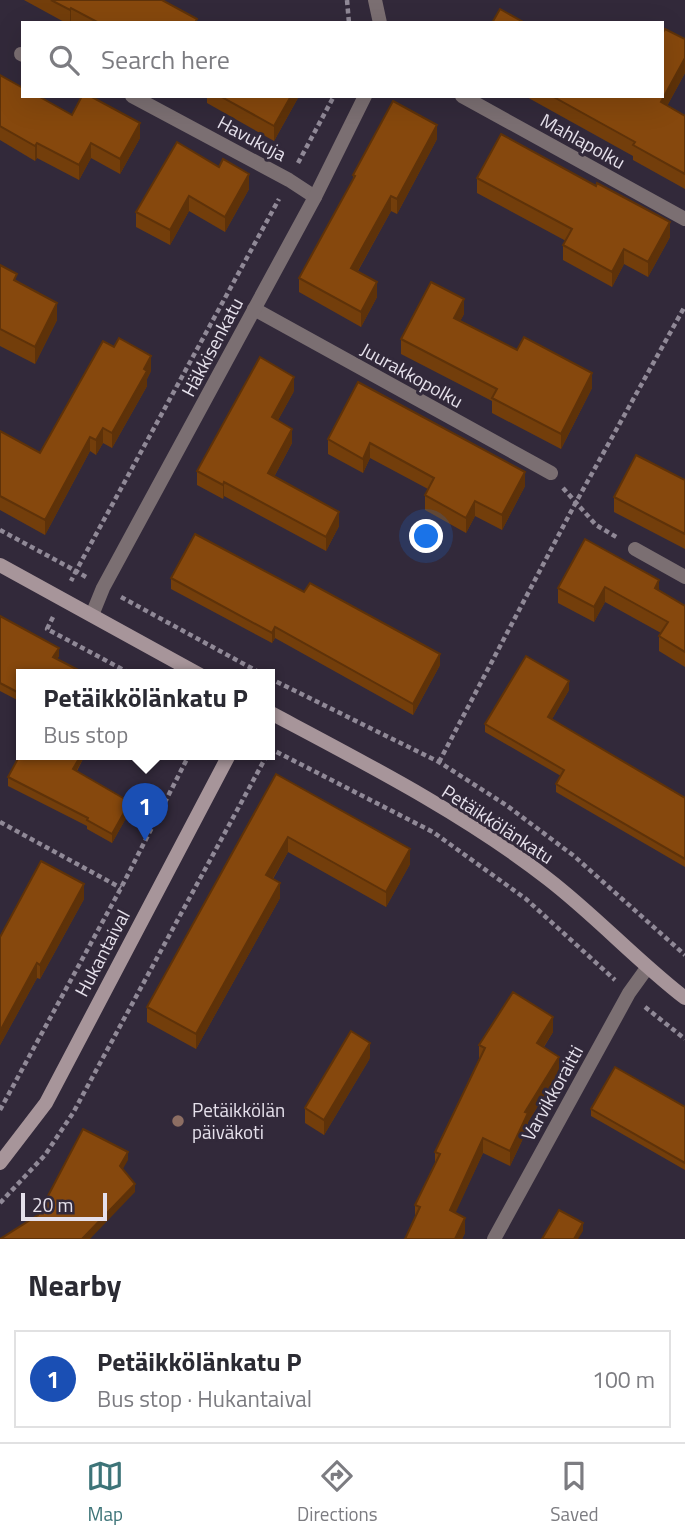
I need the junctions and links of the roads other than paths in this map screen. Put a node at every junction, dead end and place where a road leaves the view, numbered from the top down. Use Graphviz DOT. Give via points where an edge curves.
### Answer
graph roads {
  1 [pos="376,0"];
  2 [pos="380,21"];
  3 [pos="136,98"];
  4 [pos="364,98"];
  5 [pos="466,98"];
  6 [pos="315,197"];
  7 [pos="685,219"];
  8 [pos="254,309"];
  9 [pos="551,473"];
  10 [pos="635,549"];
  11 [pos="0,565"];
  12 [pos="685,577"];
  13 [pos="92,615"];
  14 [pos="190,669"];
  15 [pos="275,715"];
  16 [pos="226,760"];
  17 [pos="647,968"];
  18 [pos="685,998"];
  19 [pos="0,1163"];
  20 [pos="494,1239"];
  1 -- 2 [label="street"];
  3 -- 6 [label="street, Havukuja"];
  4 -- 6 [label="street, Häkkisenkatu"];
  5 -- 7 [label="street, Mahlapolku"];
  6 -- 8 [label="street, Häkkisenkatu"];
  8 -- 9 [label="street, Juurakkopolku"];
  8 -- 13 [label="street, Häkkisenkatu"];
  10 -- 12 [label="street"];
  11 -- 13 [label="street"];
  13 -- 14 [label="street"];
  15 -- 17 [label="street, Petäikkölänkatu" via="462,820 548,879"];
  16 -- 19 [label="street, Hukantaival" via="46,1103"];
  17 -- 18 [label="street, Petäikkölänkatu"];
  17 -- 20 [label="street, Varvikkoraitti"];
}
